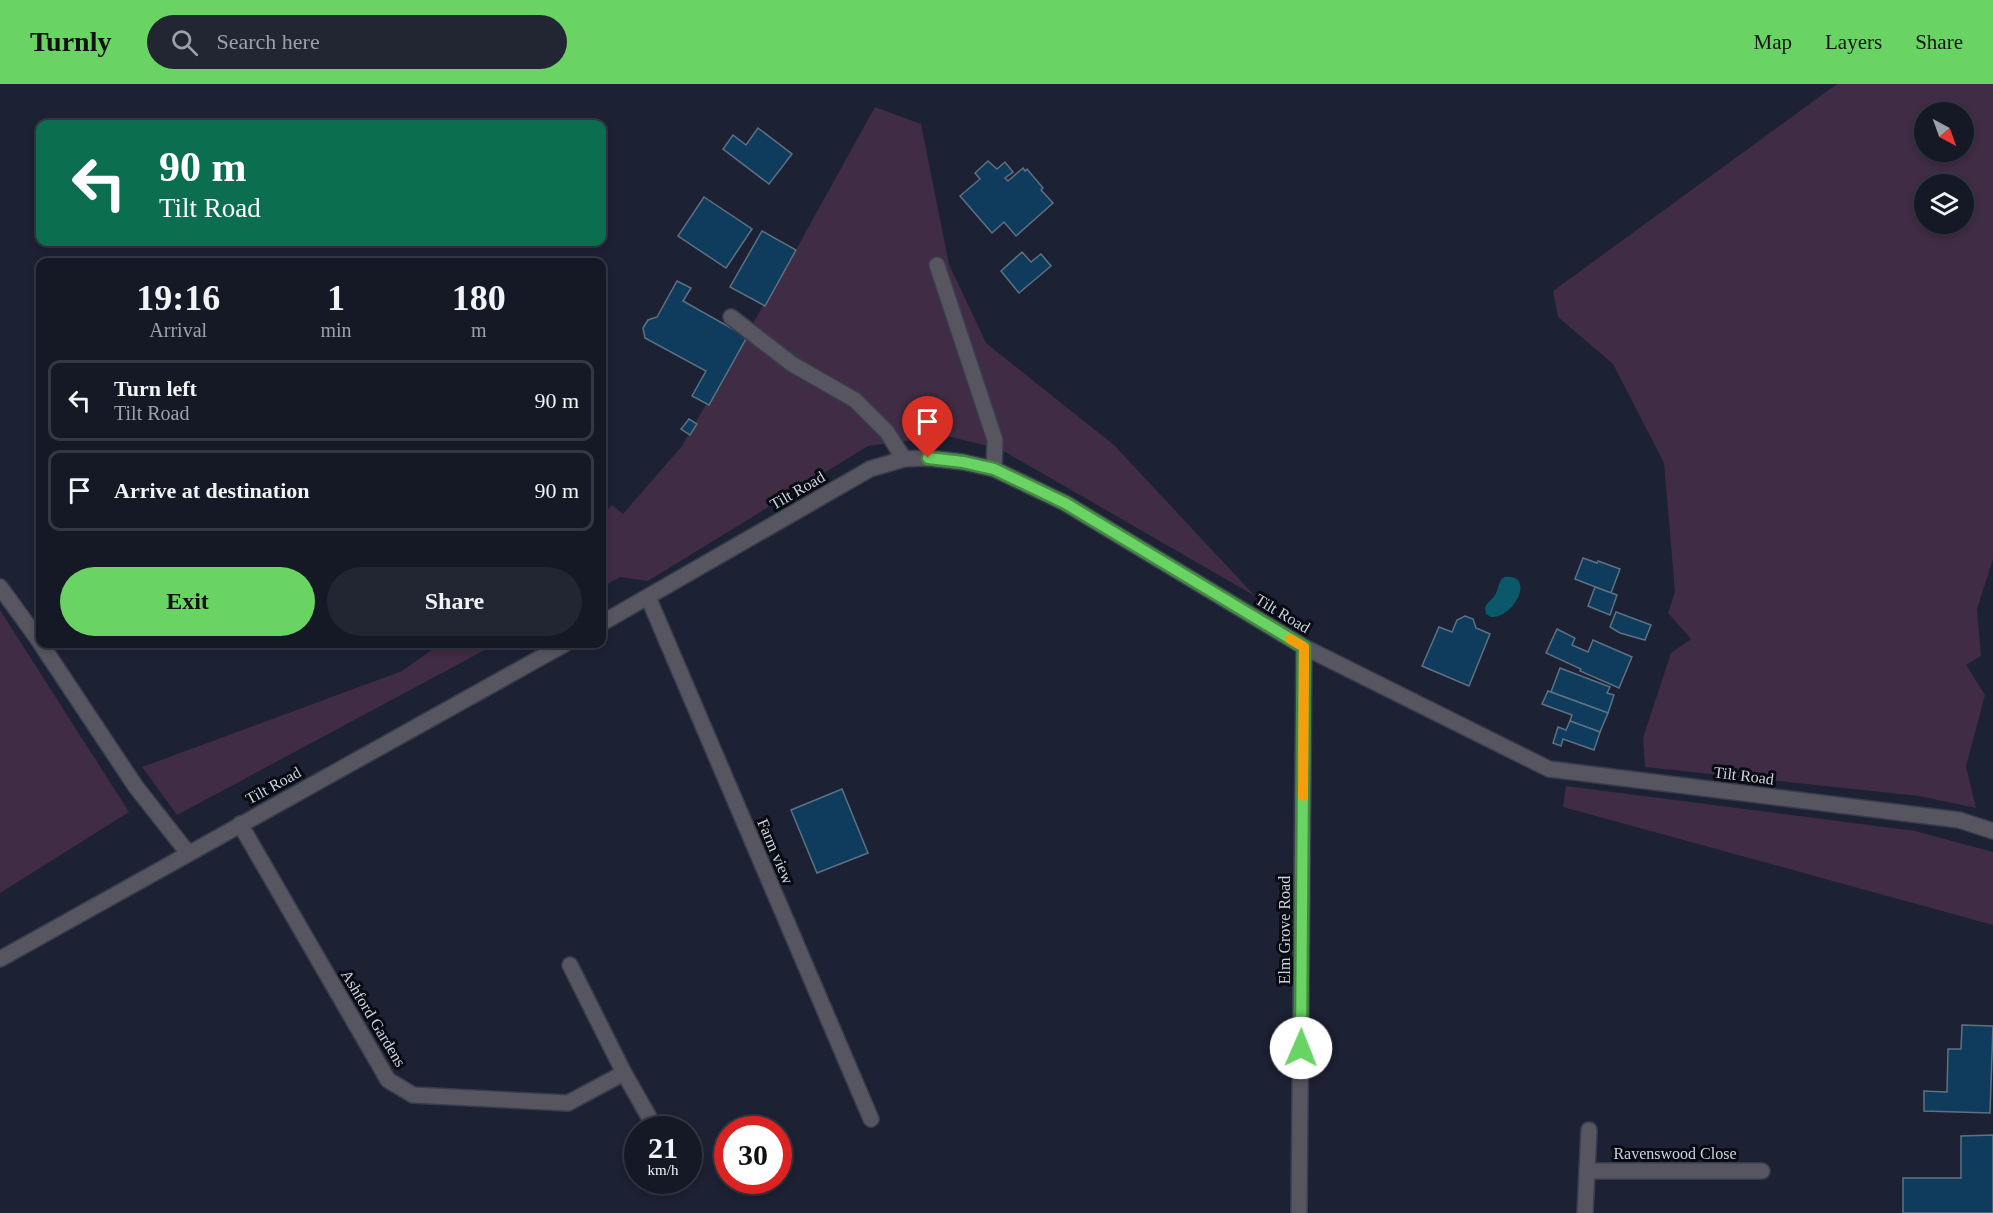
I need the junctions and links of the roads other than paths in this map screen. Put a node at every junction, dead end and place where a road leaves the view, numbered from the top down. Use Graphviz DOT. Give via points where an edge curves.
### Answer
graph roads {
  1 [pos="938,265"];
  2 [pos="731,317"];
  3 [pos="904,459"];
  4 [pos="994,469"];
  5 [pos="0,587"];
  6 [pos="648,597"];
  7 [pos="606,621"];
  8 [pos="36,636"];
  9 [pos="1304,647"];
  10 [pos="44,648"];
  11 [pos="558,648"];
  12 [pos="240,824"];
  13 [pos="1993,831"];
  14 [pos="188,853"];
  15 [pos="0,959"];
  16 [pos="570,965"];
  17 [pos="624,1073"];
  18 [pos="648,1116"];
  19 [pos="871,1119"];
  20 [pos="1589,1131"];
  21 [pos="1587,1171"];
  22 [pos="1762,1171"];
  23 [pos="1299,1213"];
  24 [pos="1585,1213"];
  1 -- 4 [label="street" via="995,440"];
  2 -- 3 [label="street" via="792,364 855,400 887,432"];
  3 -- 4 [label="street, Tilt Road" via="928,458"];
  3 -- 6 [label="street, Tilt Road" via="844,483"];
  4 -- 9 [label="street, Tilt Road" via="1065,503"];
  5 -- 8 [label="street"];
  6 -- 7 [label="street, Tilt Road"];
  6 -- 19 [label="street, Farm view"];
  9 -- 13 [label="street, Tilt Road" via="1549,769 1959,820"];
  9 -- 23 [label="street, Elm Grove Road"];
  10 -- 14 [label="street" via="136,787"];
  11 -- 12 [label="street, Tilt Road"];
  12 -- 14 [label="street, Tilt Road"];
  12 -- 17 [label="street, Ashford Gardens" via="388,1080 412,1095 568,1103"];
  14 -- 15 [label="street, Tilt Road"];
  16 -- 17 [label="street"];
  17 -- 18 [label="street"];
  20 -- 21 [label="street"];
  21 -- 22 [label="street, Ravenswood Close"];
  21 -- 24 [label="street"];
}
